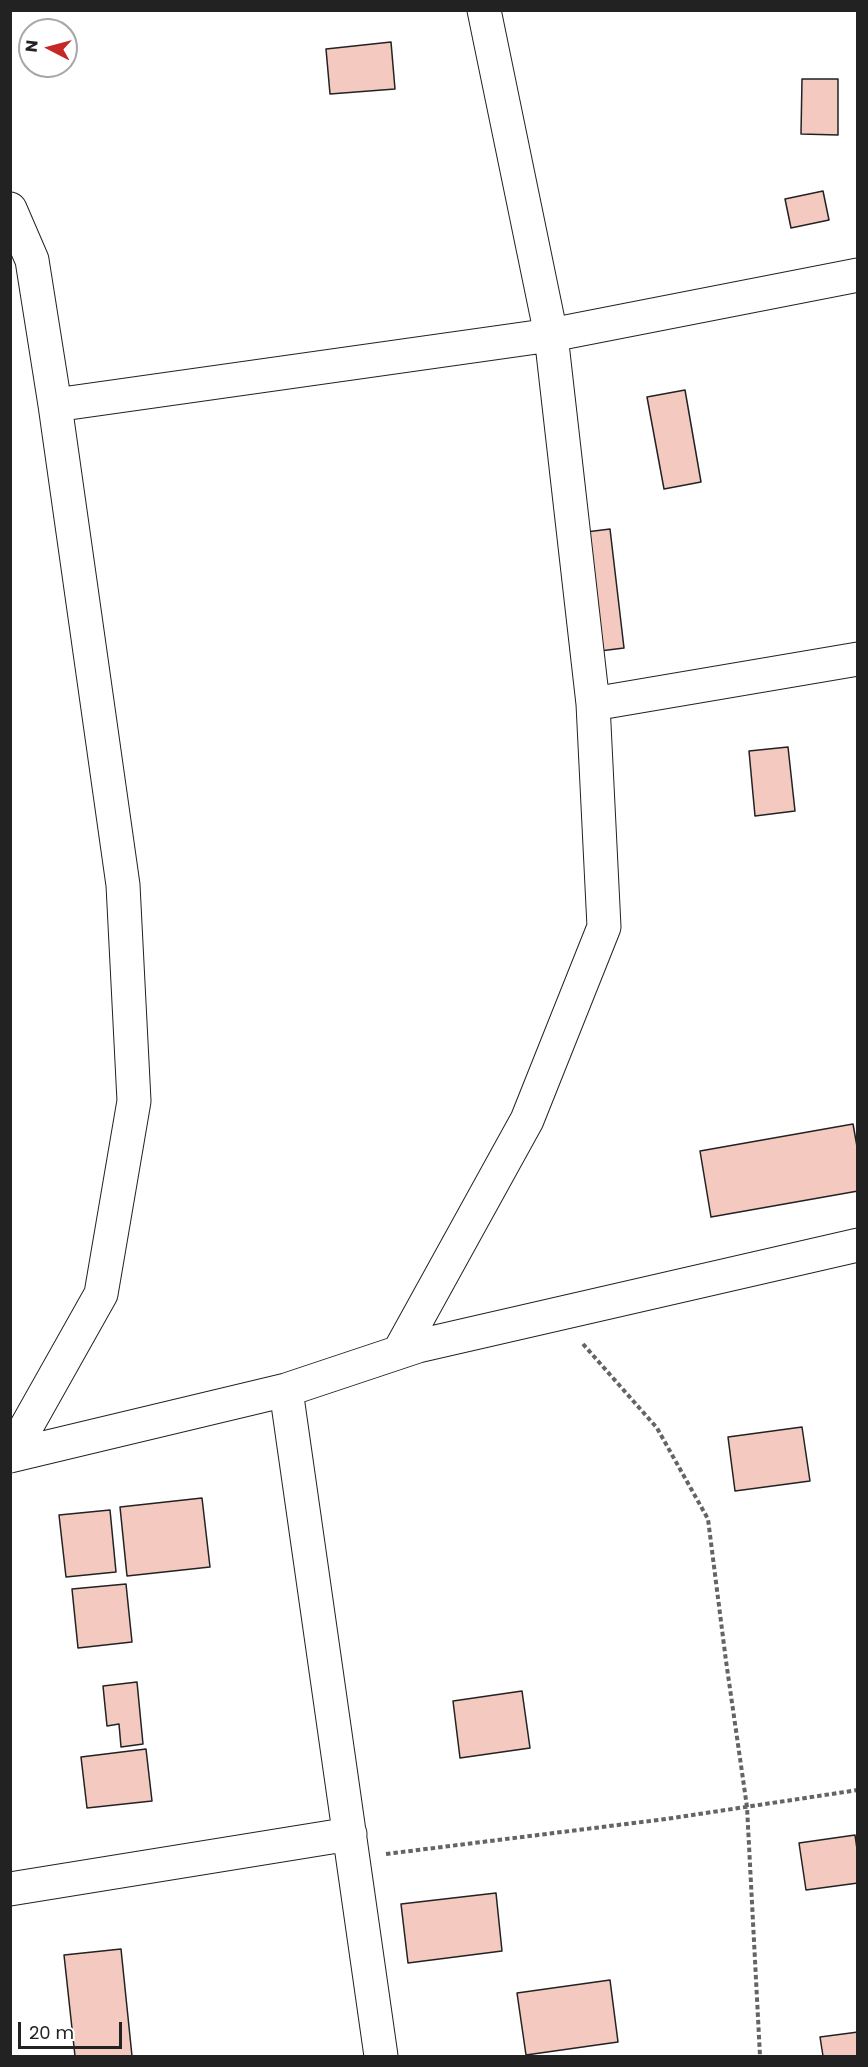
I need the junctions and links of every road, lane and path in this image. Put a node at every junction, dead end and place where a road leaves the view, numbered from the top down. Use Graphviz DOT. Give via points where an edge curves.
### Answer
graph roads {
  1 [pos="484,10"];
  2 [pos="10,209"];
  3 [pos="858,274"];
  4 [pos="550,335"];
  5 [pos="55,405"];
  6 [pos="858,659"];
  7 [pos="592,704"];
  8 [pos="858,1245"];
  9 [pos="556,1314"];
  10 [pos="399,1352"];
  11 [pos="286,1390"];
  12 [pos="10,1456"];
  13 [pos="858,1790"];
  14 [pos="747,1807"];
  15 [pos="351,1846"];
  16 [pos="10,1889"];
  17 [pos="381,2056"];
  18 [pos="760,2056"];
  1 -- 4 [label="street"];
  2 -- 5 [label="street" via="32,260"];
  3 -- 4 [label="street"];
  4 -- 5 [label="street"];
  4 -- 7 [label="street"];
  5 -- 12 [label="street" via="123,885 134,1101 101,1294"];
  6 -- 7 [label="street"];
  7 -- 10 [label="street" via="604,927 527,1120"];
  8 -- 9 [label="street"];
  9 -- 10 [label="street"];
  9 -- 14 [label="path" via="657,1428 708,1519"];
  10 -- 11 [label="street"];
  11 -- 12 [label="street"];
  11 -- 15 [label="street"];
  13 -- 14 [label="path"];
  14 -- 15 [label="path" via="666,1819"];
  14 -- 18 [label="path"];
  15 -- 16 [label="street"];
  15 -- 17 [label="street"];
}
